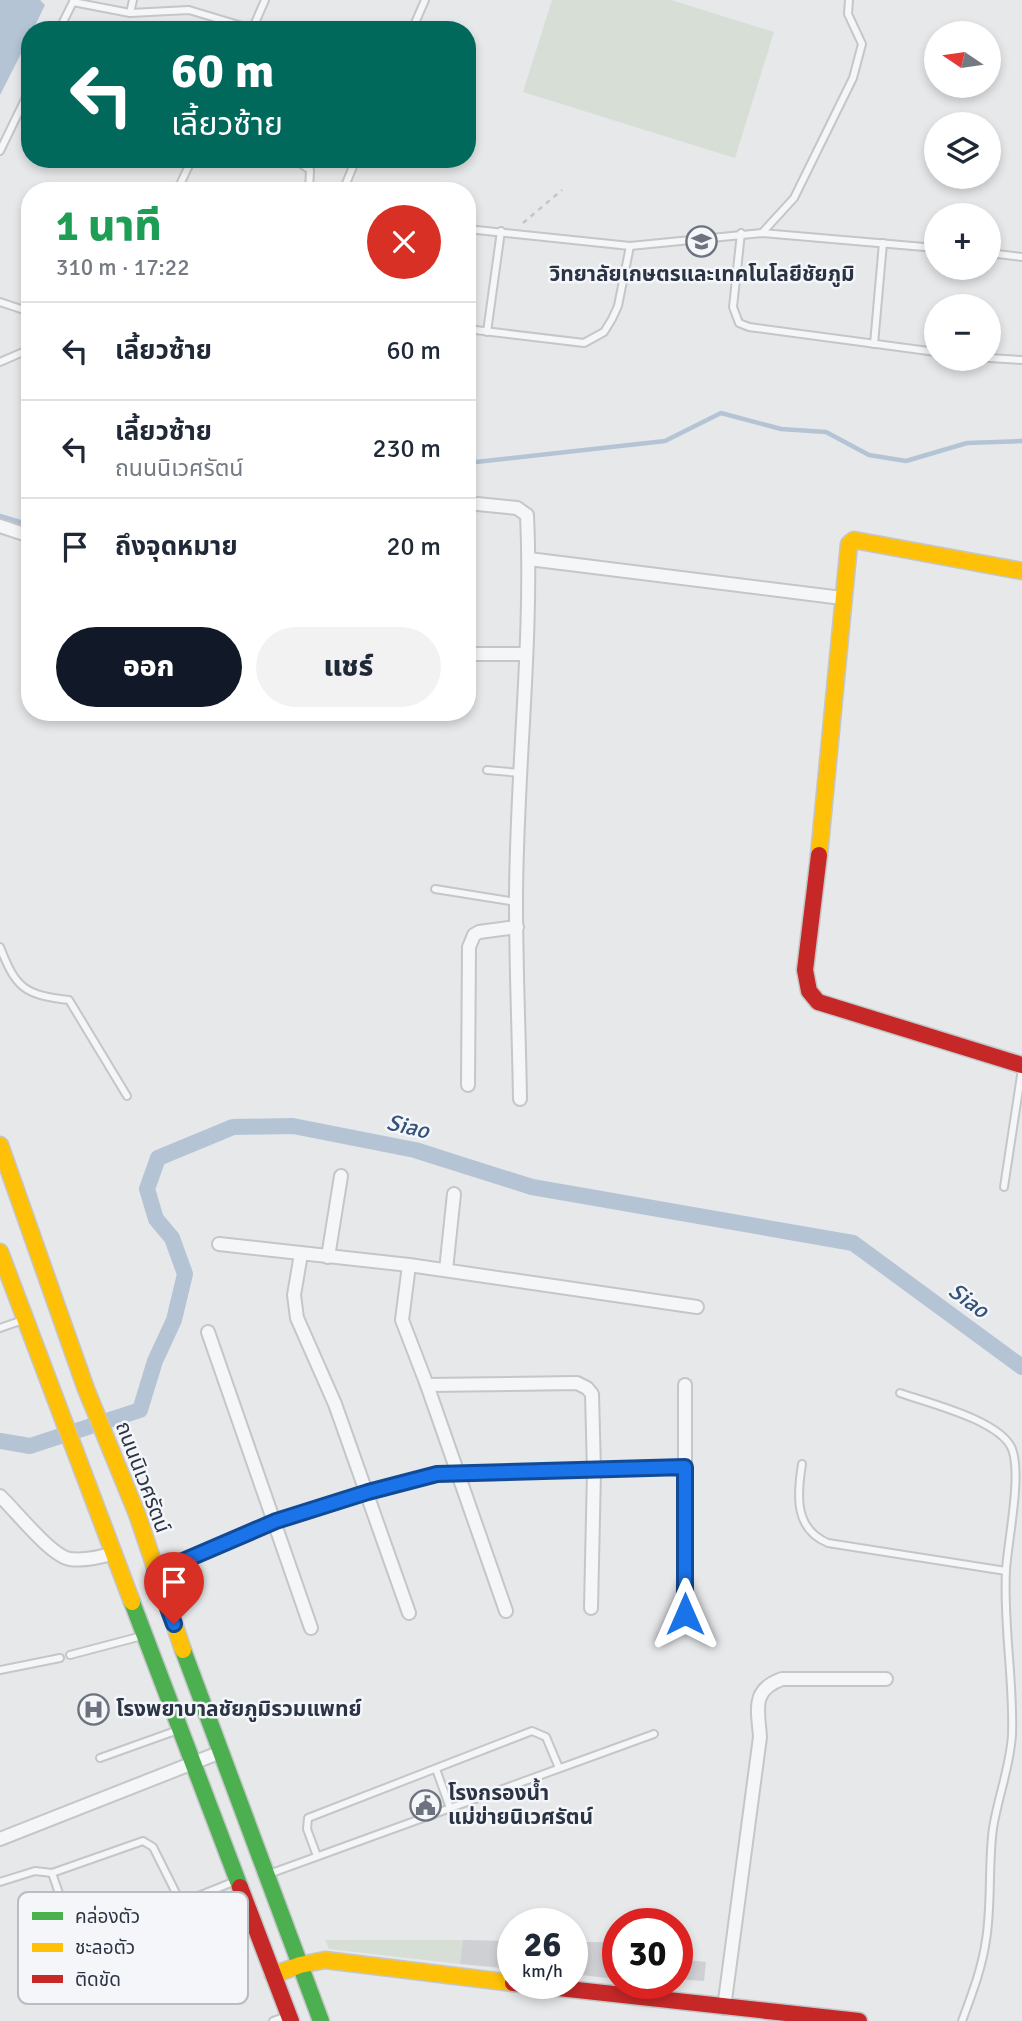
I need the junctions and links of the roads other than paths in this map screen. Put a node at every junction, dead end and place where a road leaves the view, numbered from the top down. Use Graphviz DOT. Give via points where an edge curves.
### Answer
graph roads {
  1 [pos="133,0"];
  2 [pos="265,0"];
  3 [pos="425,0"];
  4 [pos="849,0"];
  5 [pos="74,1"];
  6 [pos="130,13"];
  7 [pos="64,21"];
  8 [pos="225,21"];
  9 [pos="256,21"];
  10 [pos="416,21"];
  11 [pos="21,107"];
  12 [pos="0,150"];
  13 [pos="476,230"];
  14 [pos="501,231"];
  15 [pos="741,233"];
  16 [pos="762,233"];
  17 [pos="883,243"];
  18 [pos="630,246"];
  19 [pos="924,247"];
  20 [pos="1001,254"];
  21 [pos="1022,257"];
  22 [pos="0,302"];
  23 [pos="21,309"];
  24 [pos="476,330"];
  25 [pos="487,332"];
  26 [pos="874,344"];
  27 [pos="924,350"];
  28 [pos="21,353"];
  29 [pos="1001,359"];
  30 [pos="1022,360"];
  31 [pos="0,362"];
  32 [pos="476,504"];
  33 [pos="0,526"];
  34 [pos="21,533"];
  35 [pos="529,559"];
  36 [pos="1022,571"];
  37 [pos="842,598"];
  38 [pos="476,654"];
  39 [pos="527,654"];
  40 [pos="486,770"];
  41 [pos="522,774"];
  42 [pos="435,889"];
  43 [pos="516,902"];
  44 [pos="517,927"];
  45 [pos="0,947"];
  46 [pos="1022,1067"];
  47 [pos="468,1085"];
  48 [pos="127,1096"];
  49 [pos="520,1099"];
  50 [pos="0,1145"];
  51 [pos="341,1176"];
  52 [pos="1004,1187"];
  53 [pos="454,1194"];
  54 [pos="219,1244"];
  55 [pos="0,1252"];
  56 [pos="301,1254"];
  57 [pos="328,1258"];
  58 [pos="409,1265"];
  59 [pos="446,1270"];
  60 [pos="697,1307"];
  61 [pos="25,1319"];
  62 [pos="0,1328"];
  63 [pos="208,1332"];
  64 [pos="427,1385"];
  65 [pos="685,1385"];
  66 [pos="900,1393"];
  67 [pos="802,1464"];
  68 [pos="685,1467"];
  69 [pos="594,1471"];
  70 [pos="458,1473"];
  71 [pos="368,1492"];
  72 [pos="0,1496"];
  73 [pos="276,1521"];
  74 [pos="114,1553"];
  75 [pos="1006,1572"];
  76 [pos="155,1573"];
  77 [pos="591,1608"];
  78 [pos="506,1611"];
  79 [pos="409,1613"];
  80 [pos="685,1614"];
  81 [pos="311,1628"];
  82 [pos="144,1635"];
  83 [pos="70,1656"];
  84 [pos="60,1658"];
  85 [pos="0,1670"];
  86 [pos="886,1679"];
  87 [pos="180,1729"];
  88 [pos="654,1734"];
  89 [pos="221,1752"];
  90 [pos="100,1758"];
  91 [pos="194,1764"];
  92 [pos="559,1768"];
  93 [pos="436,1769"];
  94 [pos="450,1808"];
  95 [pos="0,1839"];
  96 [pos="317,1856"];
  97 [pos="52,1873"];
  98 [pos="267,1874"];
  99 [pos="238,1880"];
  100 [pos="0,1882"];
  101 [pos="59,1892"];
  102 [pos="176,1892"];
  103 [pos="208,1892"];
  104 [pos="243,1892"];
  105 [pos="248,1906"];
  106 [pos="300,1965"];
  107 [pos="274,1975"];
  108 [pos="497,1981"];
  109 [pos="588,1992"];
  110 [pos="724,2008"];
  111 [pos="284,2019"];
  112 [pos="321,2021"];
  113 [pos="859,2021"];
  114 [pos="962,2021"];
  1 -- 6 [label="lane"];
  2 -- 9 [label="lane"];
  3 -- 10 [label="lane"];
  4 -- 16 [label="lane" via="848,14 862,44 853,78 794,198"];
  5 -- 6 [label="lane"];
  5 -- 7 [label="lane"];
  6 -- 8 [label="lane" via="189,10"];
  11 -- 12 [label="lane"];
  13 -- 14 [label="lane"];
  14 -- 18 [label="lane"];
  14 -- 25 [label="lane"];
  15 -- 16 [label="lane"];
  15 -- 18 [label="lane"];
  15 -- 26 [label="lane" via="733,307 739,323"];
  16 -- 17 [label="lane"];
  17 -- 19 [label="lane"];
  17 -- 26 [label="lane"];
  18 -- 25 [label="lane" via="618,306 604,332 584,343"];
  20 -- 21 [label="lane"];
  22 -- 23 [label="lane"];
  24 -- 25 [label="lane"];
  26 -- 27 [label="lane"];
  28 -- 31 [label="lane"];
  29 -- 30 [label="lane"];
  32 -- 35 [label="street" via="517,508 527,515"];
  33 -- 34 [label="street"];
  35 -- 37 [label="street"];
  35 -- 39 [label="street"];
  36 -- 37 [label="main road" via="854,540 846,549"];
  37 -- 46 [label="main road" via="828,782 805,971 809,991 818,1002"];
  38 -- 39 [label="street"];
  39 -- 41 [label="street"];
  40 -- 41 [label="lane"];
  41 -- 43 [label="street"];
  42 -- 43 [label="lane"];
  43 -- 44 [label="street"];
  44 -- 47 [label="street" via="479,932 469,947"];
  44 -- 49 [label="street"];
  45 -- 48 [label="lane" via="12,977 27,992 69,1000"];
  46 -- 52 [label="lane"];
  50 -- 76 [label="main road, ถนนนิเวศรัตน์"];
  51 -- 57 [label="street"];
  53 -- 59 [label="street"];
  54 -- 56 [label="street"];
  55 -- 61 [label="main road"];
  56 -- 57 [label="street"];
  56 -- 71 [label="street" via="294,1295 297,1318"];
  57 -- 58 [label="street"];
  58 -- 59 [label="street"];
  58 -- 64 [label="street" via="400,1314"];
  59 -- 60 [label="street"];
  61 -- 62 [label="lane"];
  61 -- 74 [label="main road"];
  63 -- 73 [label="street"];
  64 -- 69 [label="street" via="577,1383 587,1388 594,1408"];
  64 -- 70 [label="street"];
  65 -- 68 [label="street"];
  66 -- 75 [label="lane" via="971,1418 1001,1434 1012,1448 1016,1474"];
  67 -- 75 [label="lane" via="799,1508 814,1538"];
  68 -- 69 [label="street"];
  68 -- 80 [label="street"];
  69 -- 70 [label="street"];
  69 -- 77 [label="street"];
  70 -- 71 [label="street"];
  70 -- 78 [label="street"];
  71 -- 73 [label="street"];
  71 -- 79 [label="street"];
  72 -- 74 [label="street" via="68,1559"];
  73 -- 76 [label="street"];
  73 -- 81 [label="street"];
  74 -- 82 [label="main road"];
  75 -- 114 [label="lane" via="1012,1735 992,1840 986,1938"];
  76 -- 89 [label="main road, ถนนนิเวศรัตน์"];
  82 -- 83 [label="lane"];
  82 -- 87 [label="main road"];
  84 -- 85 [label="lane"];
  86 -- 110 [label="street" via="782,1679 761,1691 760,1737"];
  87 -- 90 [label="lane"];
  87 -- 91 [label="main road"];
  88 -- 92 [label="lane"];
  89 -- 91 [label="street"];
  89 -- 98 [label="main road, ถนนนิเวศรัตน์"];
  91 -- 95 [label="street"];
  91 -- 99 [label="main road"];
  92 -- 93 [label="lane" via="547,1737 532,1731"];
  92 -- 94 [label="lane"];
  93 -- 94 [label="lane"];
  93 -- 96 [label="lane" via="309,1818 307,1829"];
  94 -- 96 [label="lane"];
  96 -- 98 [label="lane"];
  97 -- 100 [label="lane" via="34,1871"];
  97 -- 101 [label="lane"];
  97 -- 102 [label="lane" via="143,1841 153,1847"];
  98 -- 106 [label="main road, ถนนนิเวศรัตน์"];
  99 -- 103 [label="lane"];
  99 -- 104 [label="main road"];
  105 -- 107 [label="main road"];
  106 -- 107 [label="main road"];
  106 -- 108 [label="main road" via="325,1960"];
  106 -- 112 [label="main road, ถนนนิเวศรัตน์"];
  107 -- 111 [label="main road"];
  109 -- 110 [label="main road"];
  110 -- 113 [label="main road"];
}
